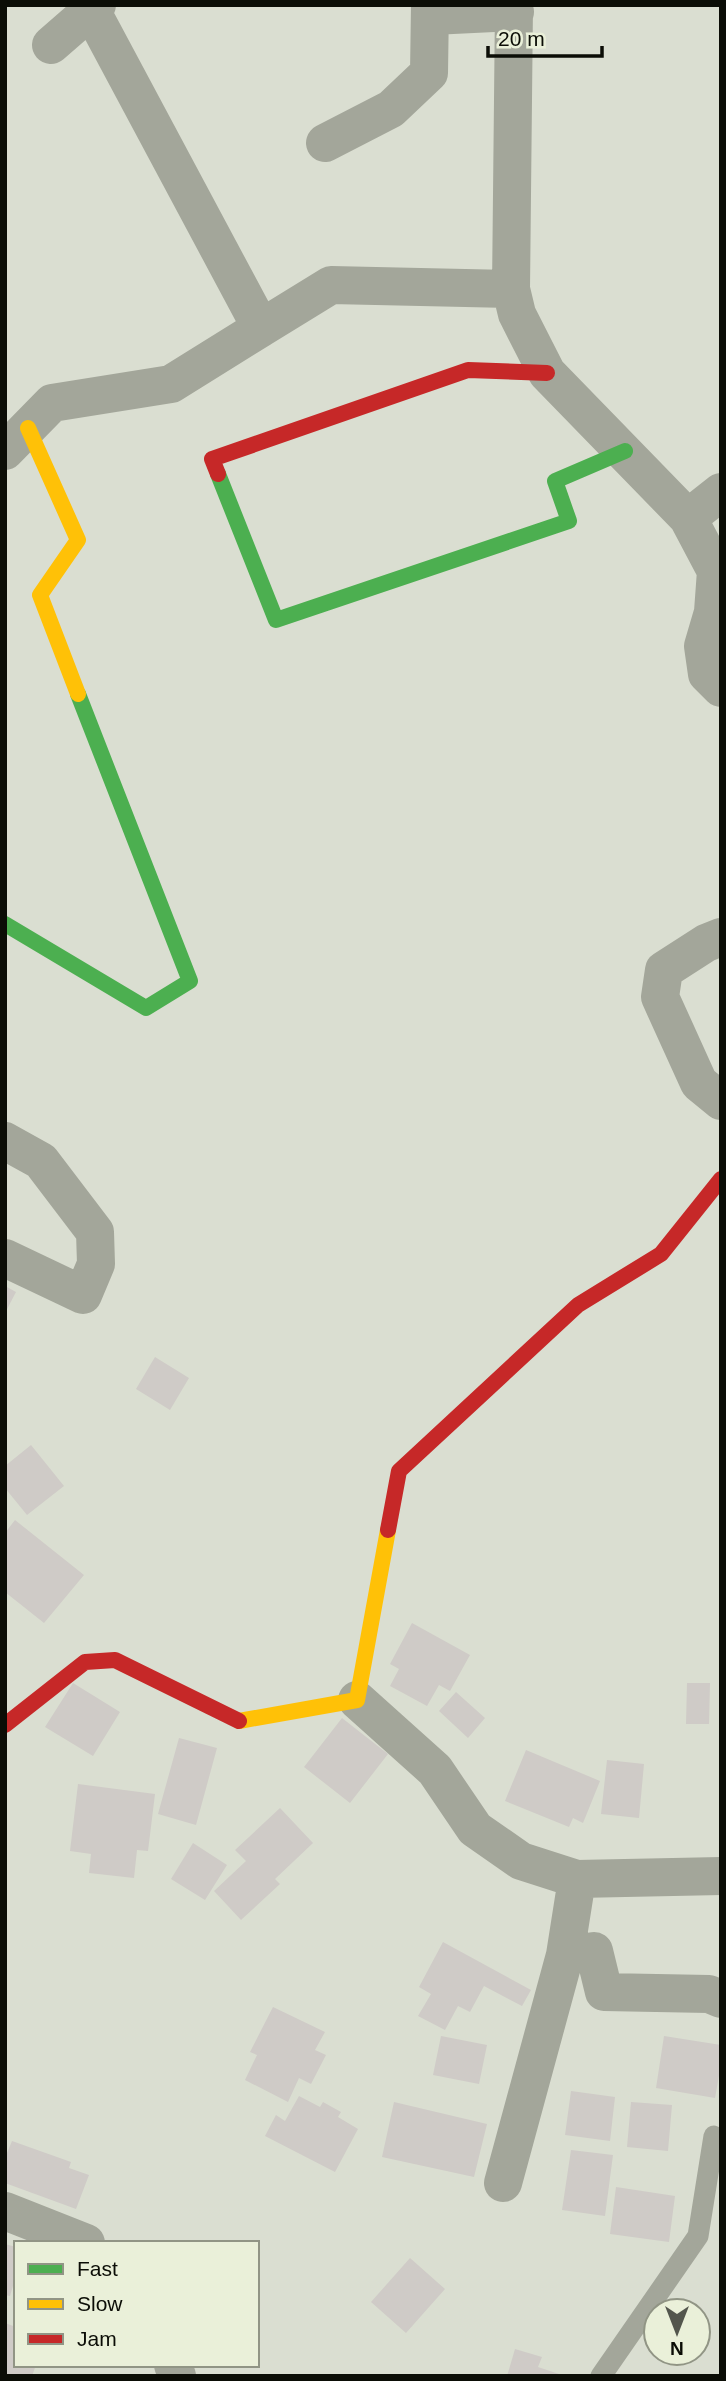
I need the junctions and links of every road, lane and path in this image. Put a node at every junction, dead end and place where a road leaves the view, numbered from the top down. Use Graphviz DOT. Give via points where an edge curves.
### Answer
graph roads {
  1 [pos="94,7"];
  2 [pos="515,9"];
  3 [pos="431,10"];
  4 [pos="51,45"];
  5 [pos="325,143"];
  6 [pos="511,289"];
  7 [pos="261,328"];
  8 [pos="547,373"];
  9 [pos="17,440"];
  10 [pos="625,451"];
  11 [pos="721,492"];
  12 [pos="688,518"];
  13 [pos="721,688"];
  14 [pos="5,924"];
  15 [pos="721,937"];
  16 [pos="721,1101"];
  17 [pos="5,1141"];
  18 [pos="721,1179"];
  19 [pos="5,1258"];
  20 [pos="357,1700"];
  21 [pos="5,1726"];
  22 [pos="721,1876"];
  23 [pos="577,1878"];
  24 [pos="565,1955"];
  25 [pos="721,1999"];
  26 [pos="714,2136"];
  27 [pos="503,2183"];
  28 [pos="5,2211"];
  29 [pos="81,2241"];
  30 [pos="601,2376"];
  1 -- 4 [label="street"];
  1 -- 7 [label="street"];
  2 -- 3 [label="street"];
  2 -- 6 [label="street"];
  3 -- 5 [label="street" via="429,73 391,109"];
  6 -- 7 [label="street" via="331,285"];
  6 -- 8 [label="street" via="517,314"];
  7 -- 9 [label="street" via="171,384 52,403"];
  8 -- 10 [label="street"];
  8 -- 10 [label="street" via="468,370 212,459 276,620 569,521 555,481"];
  9 -- 14 [label="street" via="78,540 40,595 190,981 146,1008"];
  10 -- 12 [label="street"];
  11 -- 12 [label="street"];
  12 -- 13 [label="street" via="716,571 713,612 703,646 707,674"];
  15 -- 16 [label="street" via="664,970 660,997 699,1083"];
  17 -- 19 [label="street" via="41,1161 95,1232 96,1264 83,1295"];
  18 -- 20 [label="street" via="661,1254 578,1306 398,1471"];
  20 -- 21 [label="street" via="238,1721 115,1660 85,1662"];
  20 -- 23 [label="street" via="435,1770 475,1829 522,1861"];
  22 -- 23 [label="street"];
  23 -- 24 [label="street"];
  24 -- 25 [label="street" via="594,1951 604,1992 709,1994"];
  24 -- 27 [label="street"];
  26 -- 30 [label="lane" via="698,2235"];
  28 -- 29 [label="street"];
}
